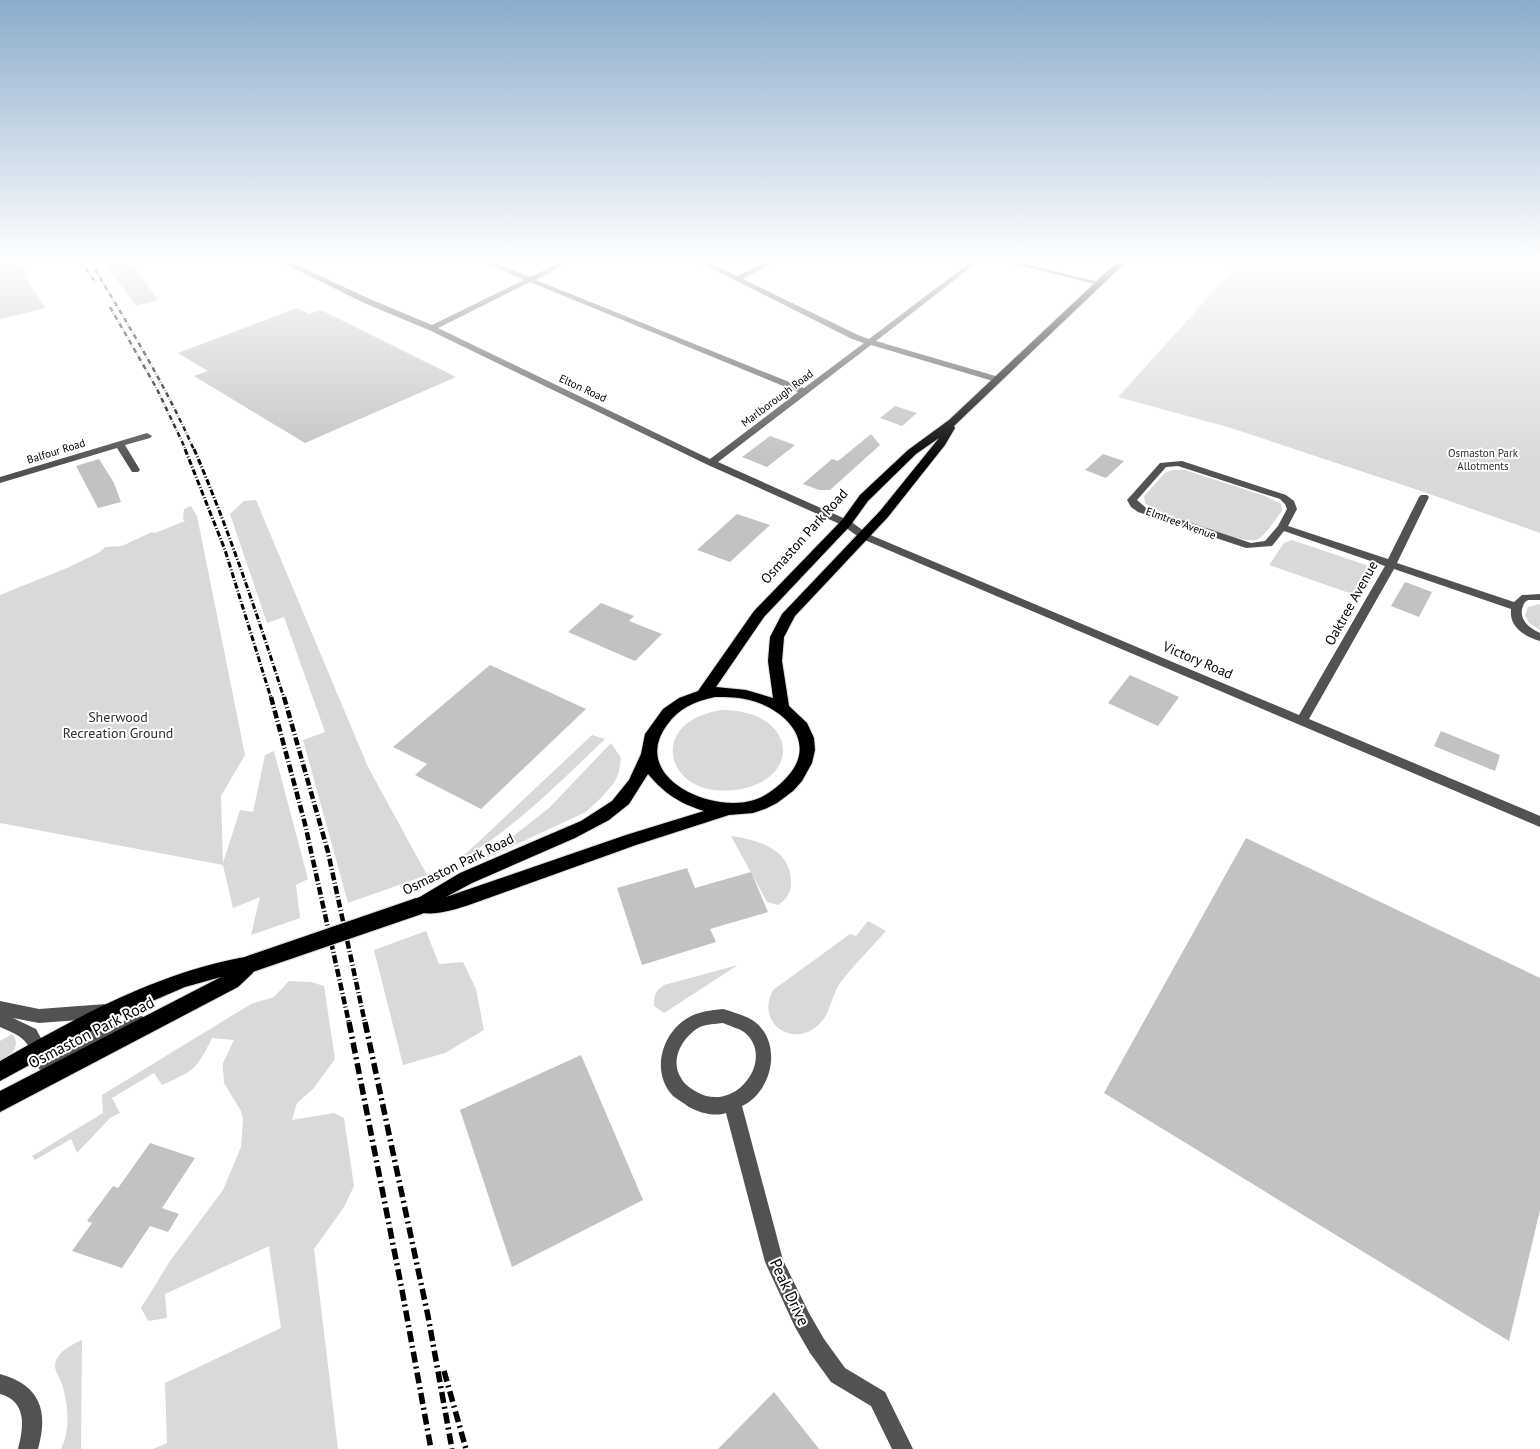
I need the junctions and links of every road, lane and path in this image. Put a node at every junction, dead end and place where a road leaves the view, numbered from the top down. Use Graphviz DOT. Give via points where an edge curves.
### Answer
graph roads {
  1 [pos="433,329"];
  2 [pos="651,329"];
  3 [pos="841,329"];
  4 [pos="887,329"];
  5 [pos="1050,329"];
  6 [pos="869,342"];
  7 [pos="996,379"];
  8 [pos="805,392"];
  9 [pos="953,422"];
  10 [pos="147,436"];
  11 [pos="118,443"];
  12 [pos="711,463"];
  13 [pos="135,470"];
  14 [pos="0,480"];
  15 [pos="1424,497"];
  16 [pos="846,523"];
  17 [pos="1282,527"];
  18 [pos="864,536"];
  19 [pos="1391,564"];
  20 [pos="1540,597"];
  21 [pos="1517,608"];
  22 [pos="1540,637"];
  23 [pos="704,694"];
  24 [pos="782,708"];
  25 [pos="1301,722"];
  26 [pos="649,753"];
  27 [pos="726,811"];
  28 [pos="1540,822"];
  29 [pos="419,906"];
  30 [pos="250,964"];
  31 [pos="0,1008"];
  32 [pos="111,1010"];
  33 [pos="158,1019"];
  34 [pos="0,1020"];
  35 [pos="40,1050"];
  36 [pos="0,1072"];
  37 [pos="0,1102"];
  38 [pos="732,1102"];
  39 [pos="0,1384"];
  40 [pos="28,1449"];
  41 [pos="903,1449"];
  1 -- 12 [label="street, Elton Road"];
  2 -- 8 [label="street"];
  3 -- 6 [label="street"];
  4 -- 6 [label="street, Marlborough Road"];
  5 -- 7 [label="highway, Osmaston Park Road"];
  6 -- 7 [label="street"];
  6 -- 8 [label="street, Marlborough Road"];
  7 -- 9 [label="highway, Osmaston Park Road"];
  8 -- 12 [label="street, Marlborough Road"];
  9 -- 16 [label="highway, Osmaston Park Road" via="912,452 864,498"];
  9 -- 18 [label="highway, Osmaston Park Road" via="941,443"];
  10 -- 11 [label="street, Balfour Road"];
  11 -- 13 [label="street"];
  11 -- 14 [label="street, Balfour Road"];
  12 -- 16 [label="street, Elton Road"];
  15 -- 19 [label="street, Oaktree Avenue"];
  16 -- 18 [label="street, Victory Road"];
  16 -- 23 [label="highway, Osmaston Park Road" via="759,614"];
  17 -- 17 [label="street, Elmtree Avenue" via="1268,544 1250,546 1142,510 1132,500 1163,465 1179,463 1283,497 1292,509"];
  17 -- 19 [label="street"];
  18 -- 24 [label="highway, Osmaston Park Road" via="789,614 777,637 775,661"];
  18 -- 25 [label="street, Victory Road"];
  19 -- 21 [label="street"];
  19 -- 25 [label="street, Oaktree Avenue"];
  20 -- 21 [label="street" via="1524,598"];
  21 -- 22 [label="street" via="1515,616 1520,625"];
  23 -- 24 [label="highway, Osmaston Park Road" via="743,694"];
  23 -- 26 [label="highway, Osmaston Park Road" via="688,699 664,717 651,735"];
  24 -- 27 [label="highway, Osmaston Park Road" via="797,720 806,739 807,754 799,772 780,794 767,802"];
  25 -- 28 [label="street, Victory Road"];
  26 -- 27 [label="highway, Osmaston Park Road" via="653,769 677,794 706,808"];
  26 -- 29 [label="highway, Osmaston Park Road" via="635,784 620,804 582,828 437,892"];
  27 -- 29 [label="highway" via="632,840 466,899 441,906"];
  29 -- 30 [label="highway, Osmaston Park Road, bridge"];
  30 -- 32 [label="highway, Osmaston Park Road" via="193,975"];
  30 -- 33 [label="highway, Osmaston Park Road" via="231,981"];
  31 -- 32 [label="street" via="40,1016"];
  32 -- 35 [label="highway, Osmaston Park Road"];
  33 -- 35 [label="street" via="101,1034 45,1064"];
  33 -- 37 [label="highway, Osmaston Park Road"];
  34 -- 35 [label="street" via="27,1031"];
  35 -- 36 [label="highway, Osmaston Park Road"];
  38 -- 38 [label="street" via="712,1106 696,1102 675,1086 669,1072 669,1053 680,1032 693,1022 708,1017 735,1019 751,1029 760,1041 764,1065 759,1080 749,1093"];
  38 -- 41 [label="street, Peak Drive" via="774,1262 802,1320 816,1346 838,1375 878,1399"];
  39 -- 40 [label="street" via="20,1391 28,1401 33,1421"];
}
